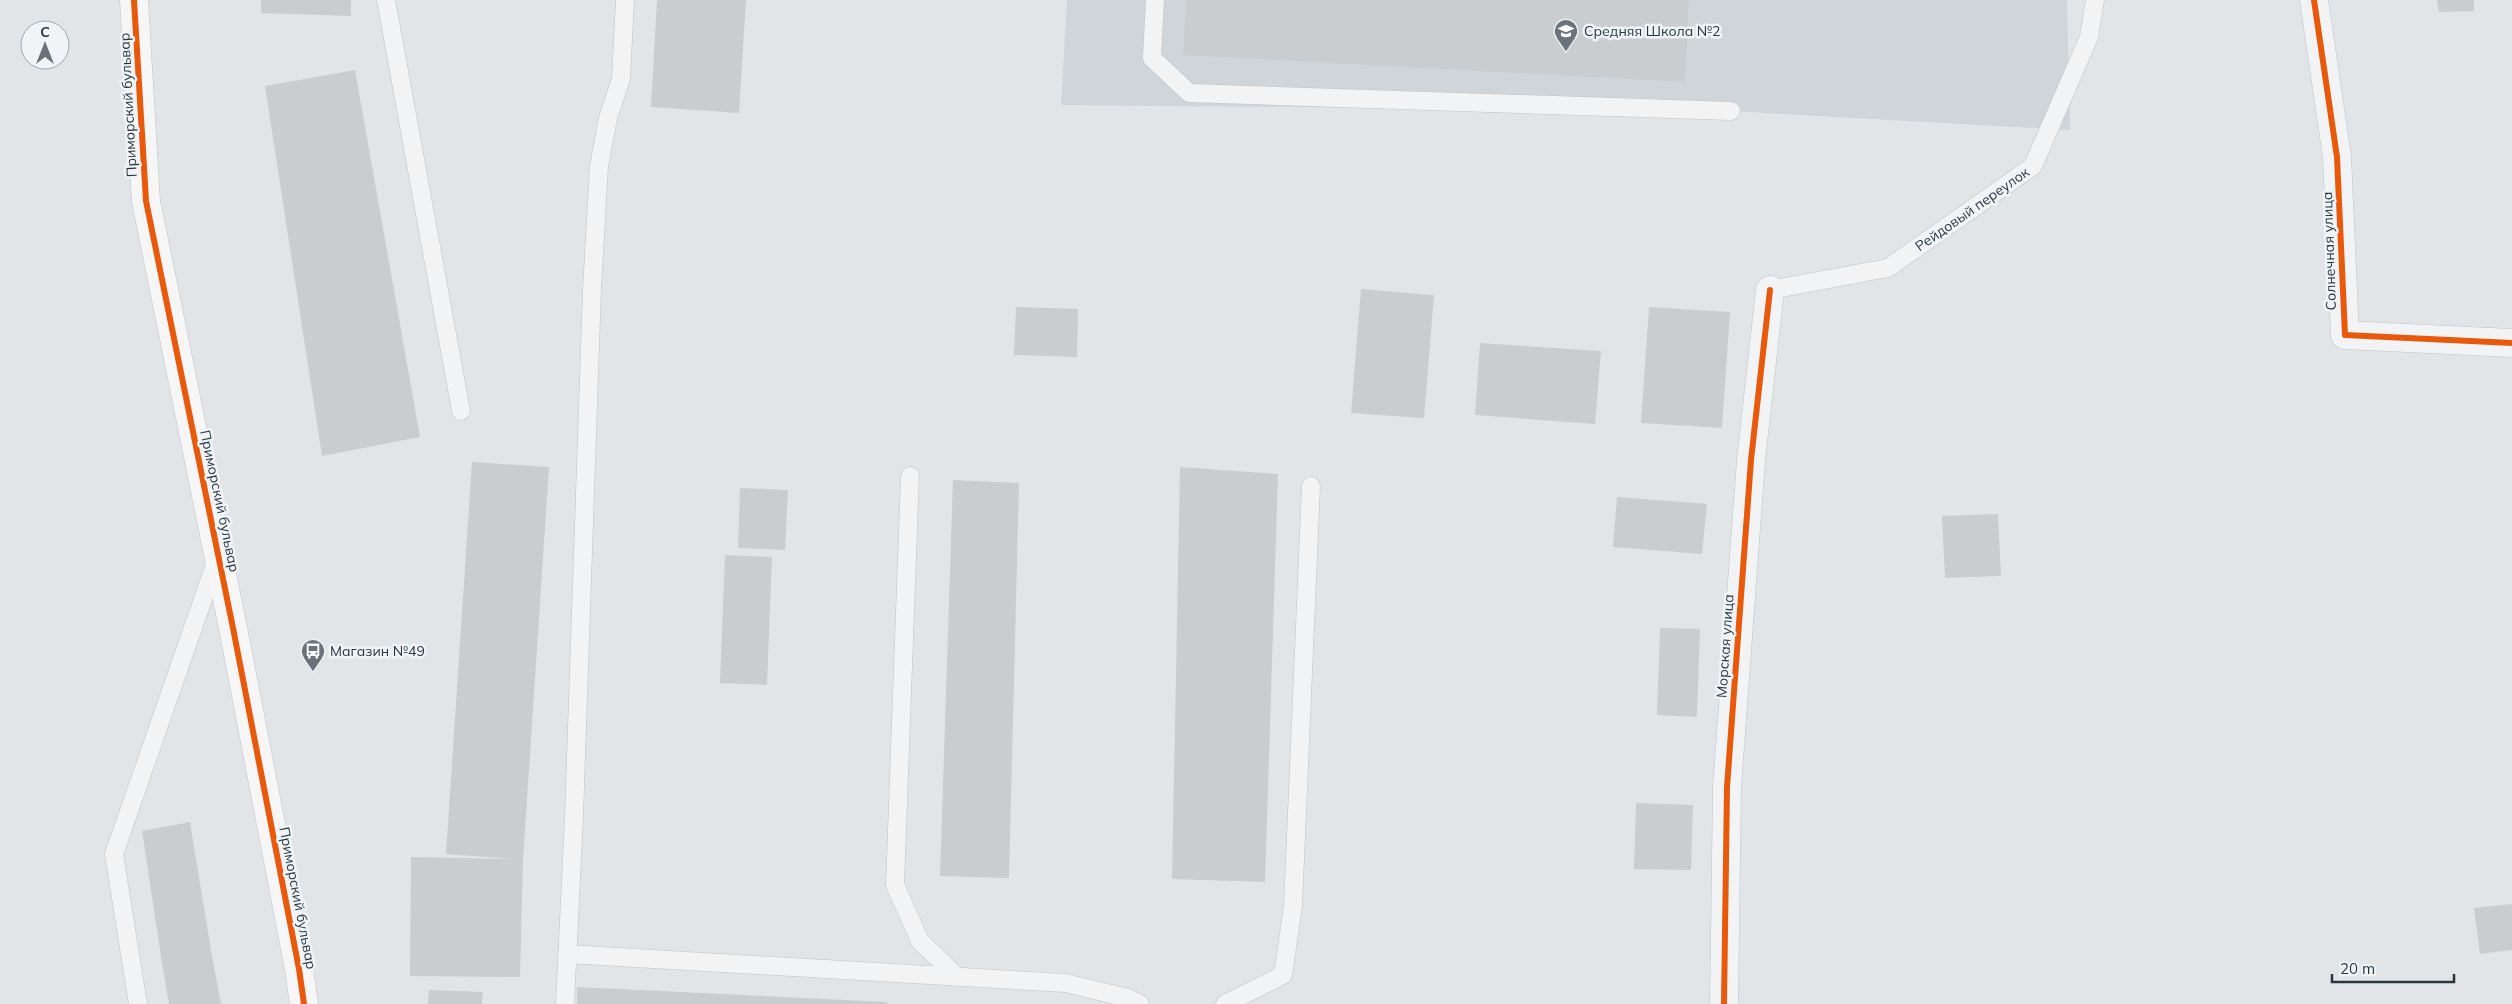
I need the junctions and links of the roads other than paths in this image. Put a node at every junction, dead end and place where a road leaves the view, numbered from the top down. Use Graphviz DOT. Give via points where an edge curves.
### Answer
graph roads {
  1 [pos="134,0"];
  2 [pos="386,0"];
  3 [pos="625,0"];
  4 [pos="1155,0"];
  5 [pos="2095,0"];
  6 [pos="2314,0"];
  7 [pos="1731,111"];
  8 [pos="1770,290"];
  9 [pos="2512,343"];
  10 [pos="461,411"];
  11 [pos="910,476"];
  12 [pos="1311,486"];
  13 [pos="218,556"];
  14 [pos="567,954"];
  15 [pos="955,975"];
  16 [pos="138,1004"];
  17 [pos="304,1004"];
  18 [pos="565,1004"];
  19 [pos="1140,1004"];
  20 [pos="1225,1004"];
  21 [pos="1724,1004"];
  1 -- 13 [label="street, Приморский бульвар" via="146,201"];
  2 -- 10 [label="lane"];
  3 -- 14 [label="lane" via="621,79 608,118 599,166"];
  4 -- 7 [label="lane" via="1152,58 1189,93"];
  5 -- 8 [label="lane, Рейдовый переулок" via="2089,37 2033,166 1888,268"];
  6 -- 9 [label="street, Солнечная улица" via="2337,157 2345,335"];
  8 -- 21 [label="street, Морская улица" via="1751,460 1727,787"];
  11 -- 15 [label="lane" via="895,885 920,941"];
  12 -- 20 [label="lane" via="1293,906 1283,975"];
  13 -- 16 [label="lane" via="114,854"];
  13 -- 17 [label="street, Приморский бульвар"];
  14 -- 15 [label="lane"];
  14 -- 18 [label="lane"];
  15 -- 19 [label="lane" via="1065,983 1128,998"];
}
